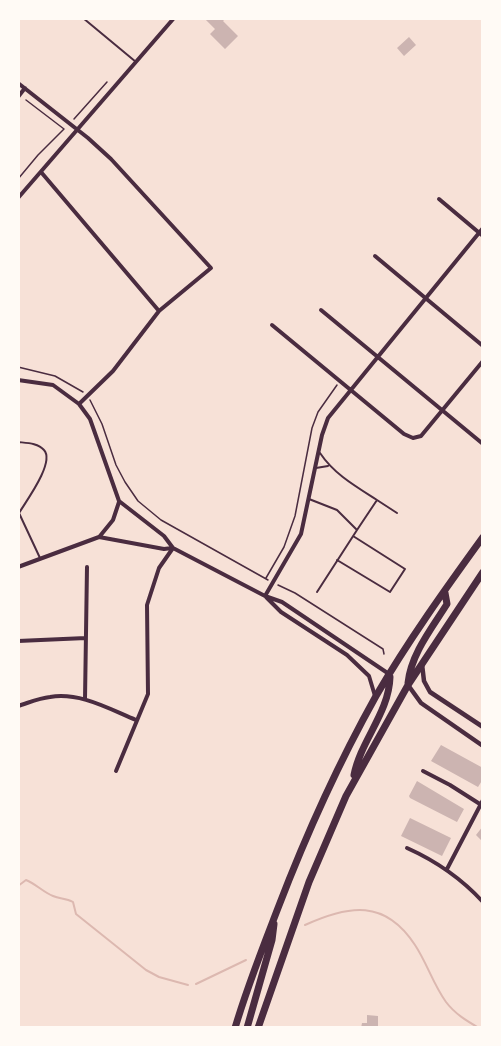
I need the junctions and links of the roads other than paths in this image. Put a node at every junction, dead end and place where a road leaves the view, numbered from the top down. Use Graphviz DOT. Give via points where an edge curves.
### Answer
graph roads {
  1 [pos="83,18"];
  2 [pos="174,18"];
  3 [pos="136,62"];
  4 [pos="18,83"];
  5 [pos="25,88"];
  6 [pos="18,97"];
  7 [pos="78,129"];
  8 [pos="41,172"];
  9 [pos="18,198"];
  10 [pos="439,199"];
  11 [pos="483,228"];
  12 [pos="481,234"];
  13 [pos="375,256"];
  14 [pos="426,298"];
  15 [pos="321,310"];
  16 [pos="159,311"];
  17 [pos="272,325"];
  18 [pos="483,346"];
  19 [pos="377,356"];
  20 [pos="483,361"];
  21 [pos="18,380"];
  22 [pos="349,390"];
  23 [pos="79,404"];
  24 [pos="443,411"];
  25 [pos="18,442"];
  26 [pos="483,444"];
  27 [pos="318,451"];
  28 [pos="328,466"];
  29 [pos="315,468"];
  30 [pos="309,500"];
  31 [pos="377,500"];
  32 [pos="119,501"];
  33 [pos="19,513"];
  34 [pos="397,513"];
  35 [pos="357,530"];
  36 [pos="353,536"];
  37 [pos="99,537"];
  38 [pos="483,537"];
  39 [pos="173,548"];
  40 [pos="40,558"];
  41 [pos="337,560"];
  42 [pos="18,567"];
  43 [pos="87,567"];
  44 [pos="483,572"];
  45 [pos="317,592"];
  46 [pos="444,593"];
  47 [pos="265,596"];
  48 [pos="87,638"];
  49 [pos="18,641"];
  50 [pos="422,664"];
  51 [pos="390,674"];
  52 [pos="408,685"];
  53 [pos="375,698"];
  54 [pos="85,699"];
  55 [pos="18,706"];
  56 [pos="136,720"];
  57 [pos="483,727"];
  58 [pos="483,746"];
  59 [pos="116,771"];
  60 [pos="423,771"];
  61 [pos="353,783"];
  62 [pos="482,804"];
  63 [pos="407,848"];
  64 [pos="447,869"];
  65 [pos="483,902"];
  66 [pos="274,919"];
  67 [pos="235,1028"];
  68 [pos="247,1028"];
  69 [pos="258,1028"];
  1 -- 3 [label="lane"];
  2 -- 3 [label="street"];
  3 -- 7 [label="street"];
  4 -- 5 [label="street"];
  5 -- 6 [label="street"];
  5 -- 7 [label="street"];
  7 -- 8 [label="street"];
  7 -- 16 [label="street" via="111,159 211,268"];
  8 -- 9 [label="street"];
  8 -- 16 [label="street"];
  10 -- 12 [label="street"];
  11 -- 12 [label="street"];
  12 -- 14 [label="street"];
  13 -- 14 [label="street"];
  14 -- 18 [label="street"];
  14 -- 19 [label="street"];
  15 -- 19 [label="street"];
  16 -- 23 [label="street" via="112,371"];
  17 -- 22 [label="street"];
  19 -- 22 [label="street"];
  19 -- 24 [label="street"];
  20 -- 24 [label="street"];
  21 -- 23 [label="street" via="53,386"];
  22 -- 24 [label="street" via="413,438 421,436"];
  22 -- 27 [label="street" via="328,418"];
  23 -- 32 [label="street" via="90,419"];
  24 -- 26 [label="street"];
  25 -- 33 [label="lane" via="38,445 48,456"];
  27 -- 28 [label="lane"];
  27 -- 29 [label="street"];
  28 -- 29 [label="lane"];
  28 -- 31 [label="lane"];
  29 -- 30 [label="street"];
  30 -- 35 [label="lane" via="337,510"];
  30 -- 47 [label="street" via="301,534"];
  31 -- 34 [label="lane"];
  31 -- 35 [label="lane"];
  32 -- 37 [label="street" via="113,520"];
  32 -- 39 [label="street" via="164,536"];
  33 -- 40 [label="lane"];
  35 -- 36 [label="lane"];
  36 -- 41 [label="lane"];
  36 -- 41 [label="lane" via="405,569 390,592"];
  37 -- 39 [label="street"];
  37 -- 40 [label="street"];
  38 -- 46 [label="highway"];
  39 -- 47 [label="street"];
  39 -- 56 [label="street" via="159,568 147,605 148,694"];
  40 -- 42 [label="street"];
  41 -- 45 [label="lane"];
  43 -- 48 [label="street"];
  44 -- 50 [label="highway"];
  46 -- 51 [label="highway"];
  46 -- 52 [label="highway" via="447,604 419,649 409,671"];
  47 -- 51 [label="street" via="282,602"];
  47 -- 53 [label="street" via="280,612 347,655 369,676"];
  48 -- 49 [label="street"];
  48 -- 54 [label="street"];
  50 -- 52 [label="highway"];
  50 -- 57 [label="street" via="430,692"];
  51 -- 53 [label="highway"];
  51 -- 61 [label="highway" via="385,706 358,758"];
  52 -- 58 [label="street" via="421,703"];
  52 -- 61 [label="highway"];
  53 -- 66 [label="highway" via="310,828"];
  54 -- 55 [label="street" via="49,697"];
  54 -- 56 [label="street"];
  56 -- 59 [label="street"];
  60 -- 62 [label="street"];
  61 -- 69 [label="highway" via="309,882"];
  62 -- 64 [label="street"];
  63 -- 64 [label="street"];
  64 -- 65 [label="street"];
  66 -- 67 [label="highway"];
  66 -- 68 [label="highway" via="272,940"];
}
